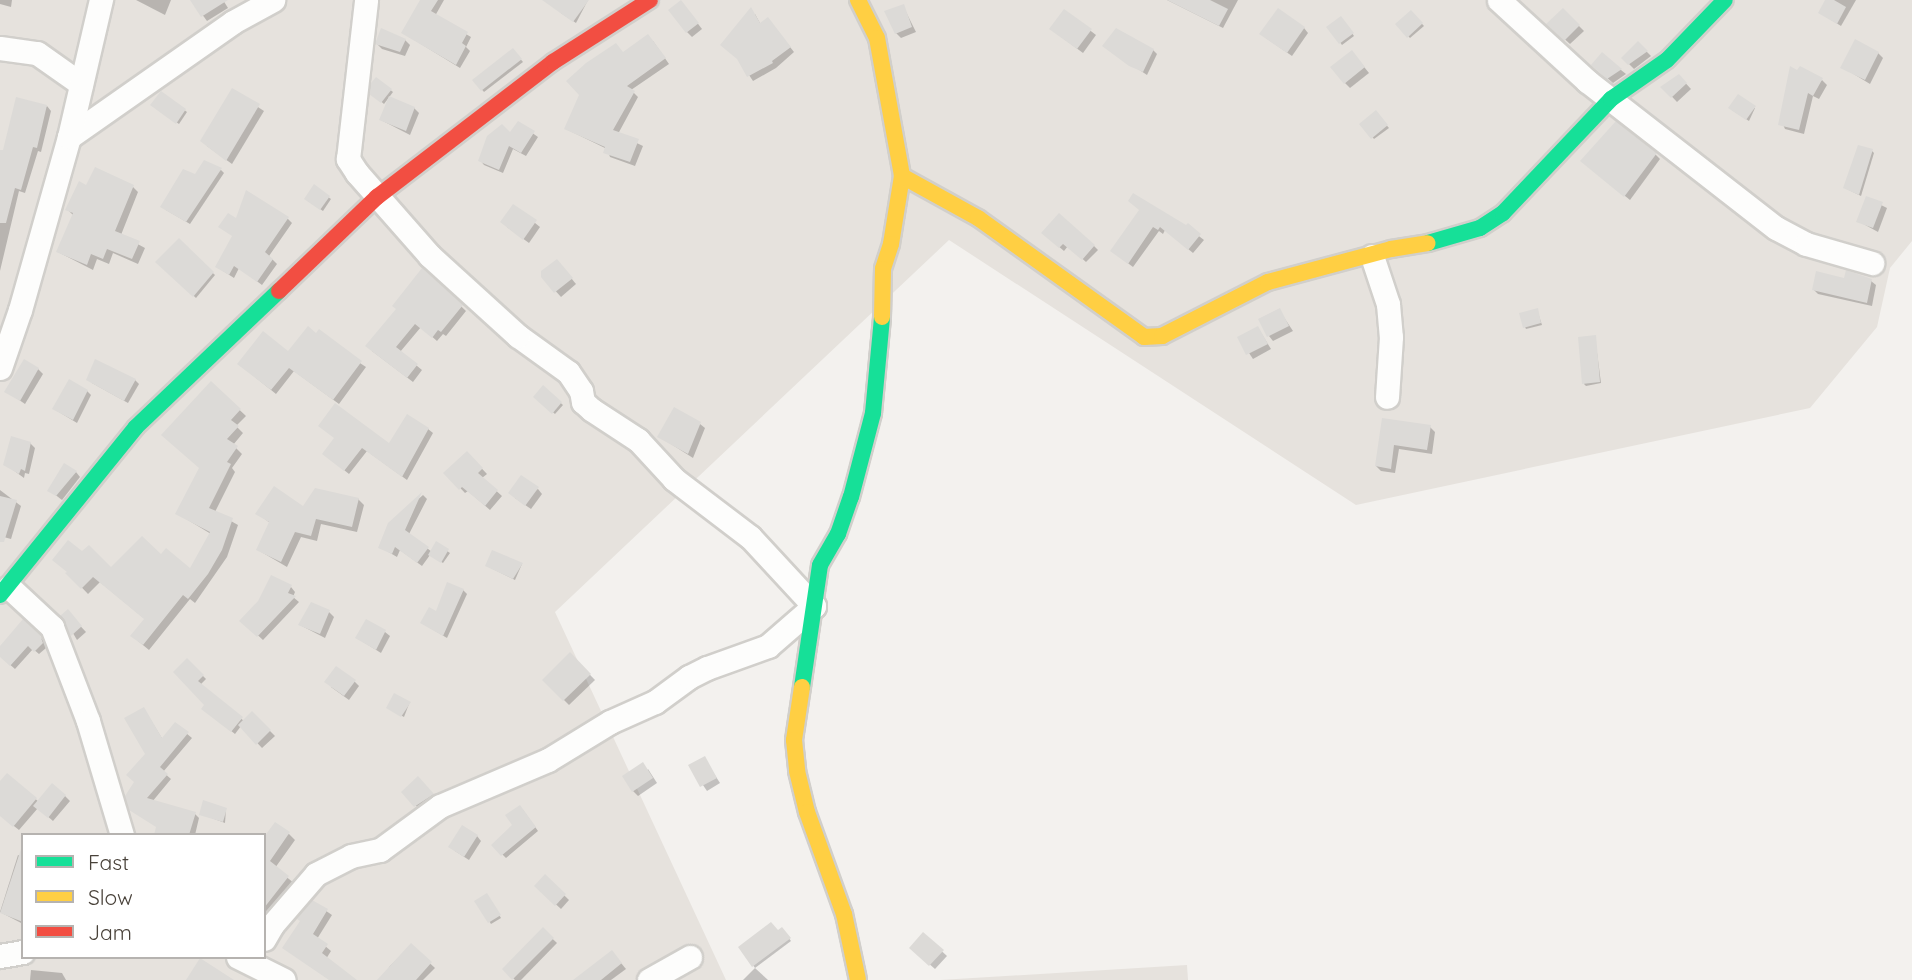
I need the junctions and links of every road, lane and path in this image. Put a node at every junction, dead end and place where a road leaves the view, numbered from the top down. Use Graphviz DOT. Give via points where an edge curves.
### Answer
graph roads {
  1 [pos="101,0"];
  2 [pos="273,0"];
  3 [pos="366,0"];
  4 [pos="650,0"];
  5 [pos="858,0"];
  6 [pos="1499,0"];
  7 [pos="1725,0"];
  8 [pos="0,48"];
  9 [pos="81,85"];
  10 [pos="1611,99"];
  11 [pos="69,137"];
  12 [pos="902,176"];
  13 [pos="377,197"];
  14 [pos="1372,256"];
  15 [pos="1872,263"];
  16 [pos="0,368"];
  17 [pos="1387,397"];
  18 [pos="4,591"];
  19 [pos="814,606"];
  20 [pos="121,833"];
  21 [pos="266,936"];
  22 [pos="21,952"];
  23 [pos="0,956"];
  24 [pos="690,957"];
  25 [pos="245,964"];
  26 [pos="284,980"];
  27 [pos="649,980"];
  28 [pos="858,980"];
  1 -- 9 [label="street"];
  2 -- 11 [label="street" via="233,22"];
  3 -- 13 [label="street" via="348,159"];
  4 -- 13 [label="street" via="553,62"];
  5 -- 12 [label="street" via="877,38"];
  6 -- 10 [label="street"];
  7 -- 10 [label="street" via="1667,60"];
  8 -- 9 [label="street" via="37,54"];
  9 -- 11 [label="street"];
  10 -- 14 [label="street" via="1503,213 1480,228 1445,240"];
  10 -- 15 [label="street" via="1776,228 1806,244"];
  11 -- 16 [label="street"];
  12 -- 14 [label="street" via="978,218 1144,337 1162,337 1268,282"];
  12 -- 19 [label="street" via="883,269 873,413 848,506 820,565"];
  13 -- 18 [label="street" via="136,427"];
  13 -- 19 [label="street" via="479,301 568,372 592,411 638,440 674,479 750,537"];
  14 -- 17 [label="street" via="1388,304"];
  18 -- 20 [label="street" via="52,627 88,721"];
  19 -- 21 [label="street" via="768,646 689,677 655,702 610,722 548,760 440,806 380,850 351,856 316,874"];
  19 -- 28 [label="street" via="794,740 797,771 844,915"];
  22 -- 23 [label="street"];
  24 -- 27 [label="street"];
  25 -- 26 [label="street"];
}
